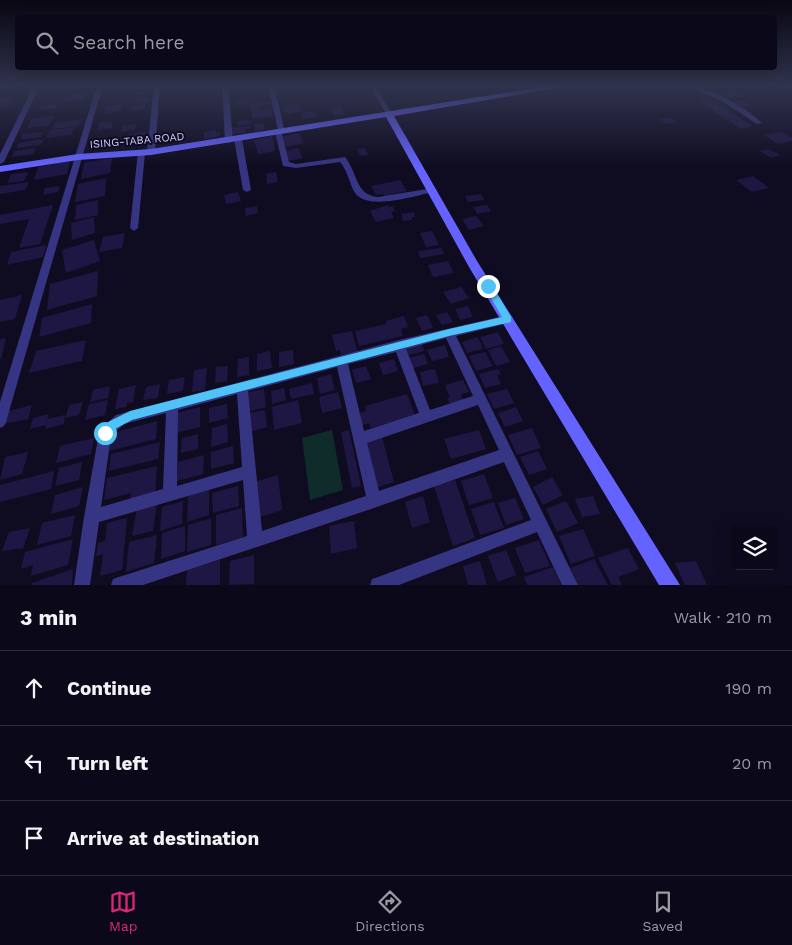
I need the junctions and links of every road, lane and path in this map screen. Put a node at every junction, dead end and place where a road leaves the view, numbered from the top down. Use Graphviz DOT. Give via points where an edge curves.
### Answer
graph roads {
  1 [pos="25,112"];
  2 [pos="92,112"];
  3 [pos="155,112"];
  4 [pos="229,112"];
  5 [pos="277,112"];
  6 [pos="400,112"];
  7 [pos="743,112"];
  8 [pos="389,114"];
  9 [pos="759,123"];
  10 [pos="280,132"];
  11 [pos="234,140"];
  12 [pos="151,152"];
  13 [pos="140,153"];
  14 [pos="78,157"];
  15 [pos="0,162"];
  16 [pos="0,168"];
  17 [pos="246,190"];
  18 [pos="433,190"];
  19 [pos="134,228"];
  20 [pos="508,319"];
  21 [pos="449,332"];
  22 [pos="399,346"];
  23 [pos="341,361"];
  24 [pos="242,386"];
  25 [pos="480,399"];
  26 [pos="172,405"];
  27 [pos="2,406"];
  28 [pos="427,417"];
  29 [pos="0,422"];
  30 [pos="359,439"];
  31 [pos="507,454"];
  32 [pos="249,472"];
  33 [pos="170,495"];
  34 [pos="374,501"];
  35 [pos="91,517"];
  36 [pos="540,524"];
  37 [pos="254,541"];
  38 [pos="82,585"];
  39 [pos="119,585"];
  40 [pos="378,585"];
  41 [pos="570,585"];
  42 [pos="670,585"];
  1 -- 15 [label="street"];
  2 -- 14 [label="street"];
  3 -- 12 [label="street"];
  4 -- 11 [label="street"];
  5 -- 10 [label="street"];
  6 -- 8 [label="street, ISING-TABA ROAD"];
  7 -- 9 [label="street"];
  8 -- 10 [label="street, ISING-TABA ROAD"];
  8 -- 18 [label="street"];
  10 -- 11 [label="street, ISING-TABA ROAD"];
  10 -- 18 [label="street" via="286,164 296,166 342,159 359,193 368,199"];
  11 -- 12 [label="street, ISING-TABA ROAD"];
  11 -- 17 [label="street"];
  12 -- 13 [label="street, ISING-TABA ROAD"];
  13 -- 14 [label="street, ISING-TABA ROAD"];
  13 -- 19 [label="street"];
  14 -- 16 [label="street, ISING-TABA ROAD"];
  14 -- 27 [label="street"];
  18 -- 20 [label="street"];
  20 -- 21 [label="street"];
  20 -- 42 [label="street"];
  21 -- 22 [label="street"];
  21 -- 25 [label="street"];
  22 -- 23 [label="street"];
  22 -- 28 [label="street"];
  23 -- 24 [label="street"];
  23 -- 30 [label="street"];
  24 -- 26 [label="street"];
  24 -- 32 [label="street"];
  25 -- 28 [label="street"];
  25 -- 31 [label="street"];
  26 -- 33 [label="street"];
  26 -- 35 [label="street" via="120,419 105,433"];
  27 -- 29 [label="street"];
  28 -- 30 [label="street"];
  30 -- 34 [label="street"];
  31 -- 34 [label="street"];
  31 -- 36 [label="street"];
  32 -- 33 [label="street"];
  32 -- 37 [label="street"];
  33 -- 35 [label="street"];
  34 -- 37 [label="street"];
  35 -- 38 [label="street"];
  36 -- 40 [label="street"];
  36 -- 41 [label="street"];
  37 -- 39 [label="street"];
}
